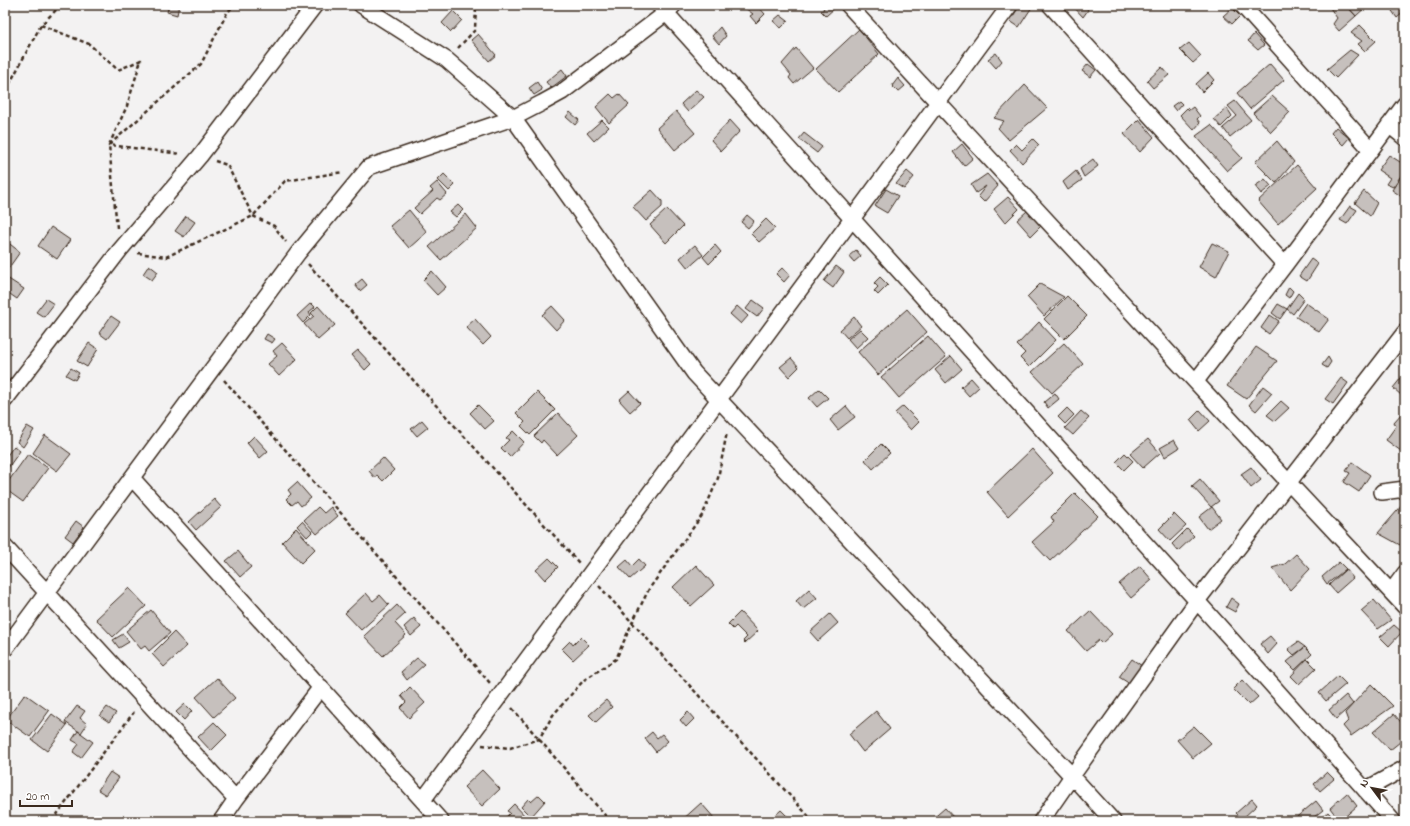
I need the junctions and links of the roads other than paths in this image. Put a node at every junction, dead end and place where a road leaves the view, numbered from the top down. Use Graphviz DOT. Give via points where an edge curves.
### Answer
graph roads {
  1 [pos="315,5"];
  2 [pos="361,5"];
  3 [pos="848,5"];
  4 [pos="1010,5"];
  5 [pos="1050,5"];
  6 [pos="1242,5"];
  7 [pos="666,8"];
  8 [pos="938,103"];
  9 [pos="1405,104"];
  10 [pos="513,118"];
  11 [pos="1389,125"];
  12 [pos="1405,138"];
  13 [pos="1371,150"];
  14 [pos="852,219"];
  15 [pos="1285,265"];
  16 [pos="1405,332"];
  17 [pos="1196,381"];
  18 [pos="5,400"];
  19 [pos="718,400"];
  20 [pos="132,478"];
  21 [pos="1289,483"];
  22 [pos="1405,489"];
  23 [pos="1382,492"];
  24 [pos="5,547"];
  25 [pos="1405,573"];
  26 [pos="1391,592"];
  27 [pos="47,593"];
  28 [pos="1197,601"];
  29 [pos="1405,607"];
  30 [pos="5,649"];
  31 [pos="321,687"];
  32 [pos="1405,768"];
  33 [pos="1072,776"];
  34 [pos="1365,790"];
  35 [pos="236,799"];
  36 [pos="423,800"];
  37 [pos="221,821"];
  38 [pos="441,821"];
  39 [pos="1041,821"];
  40 [pos="1113,821"];
  41 [pos="1393,821"];
  1 -- 18 [label="street" via="200,156 120,250"];
  2 -- 10 [label="street" via="448,60"];
  3 -- 8 [label="street"];
  4 -- 8 [label="street"];
  5 -- 15 [label="street"];
  6 -- 13 [label="street"];
  7 -- 10 [label="street" via="562,92"];
  7 -- 14 [label="street"];
  8 -- 14 [label="street"];
  8 -- 17 [label="street"];
  9 -- 11 [label="street"];
  10 -- 19 [label="street" via="694,373"];
  10 -- 20 [label="street" via="370,168 298,253"];
  11 -- 12 [label="street"];
  11 -- 13 [label="street"];
  13 -- 15 [label="street"];
  14 -- 19 [label="street"];
  14 -- 28 [label="street"];
  15 -- 17 [label="street"];
  16 -- 21 [label="street"];
  17 -- 21 [label="street"];
  19 -- 33 [label="street"];
  19 -- 36 [label="street"];
  20 -- 27 [label="street"];
  20 -- 31 [label="street"];
  21 -- 26 [label="street"];
  21 -- 28 [label="street"];
  22 -- 23 [label="street"];
  24 -- 27 [label="street"];
  25 -- 26 [label="street"];
  26 -- 29 [label="street"];
  27 -- 30 [label="street"];
  27 -- 35 [label="street"];
  28 -- 33 [label="street"];
  28 -- 34 [label="street"];
  31 -- 35 [label="street"];
  31 -- 36 [label="street"];
  32 -- 34 [label="street"];
  33 -- 39 [label="street"];
  33 -- 40 [label="street"];
  34 -- 41 [label="street"];
  35 -- 37 [label="street"];
  36 -- 38 [label="street"];
}
